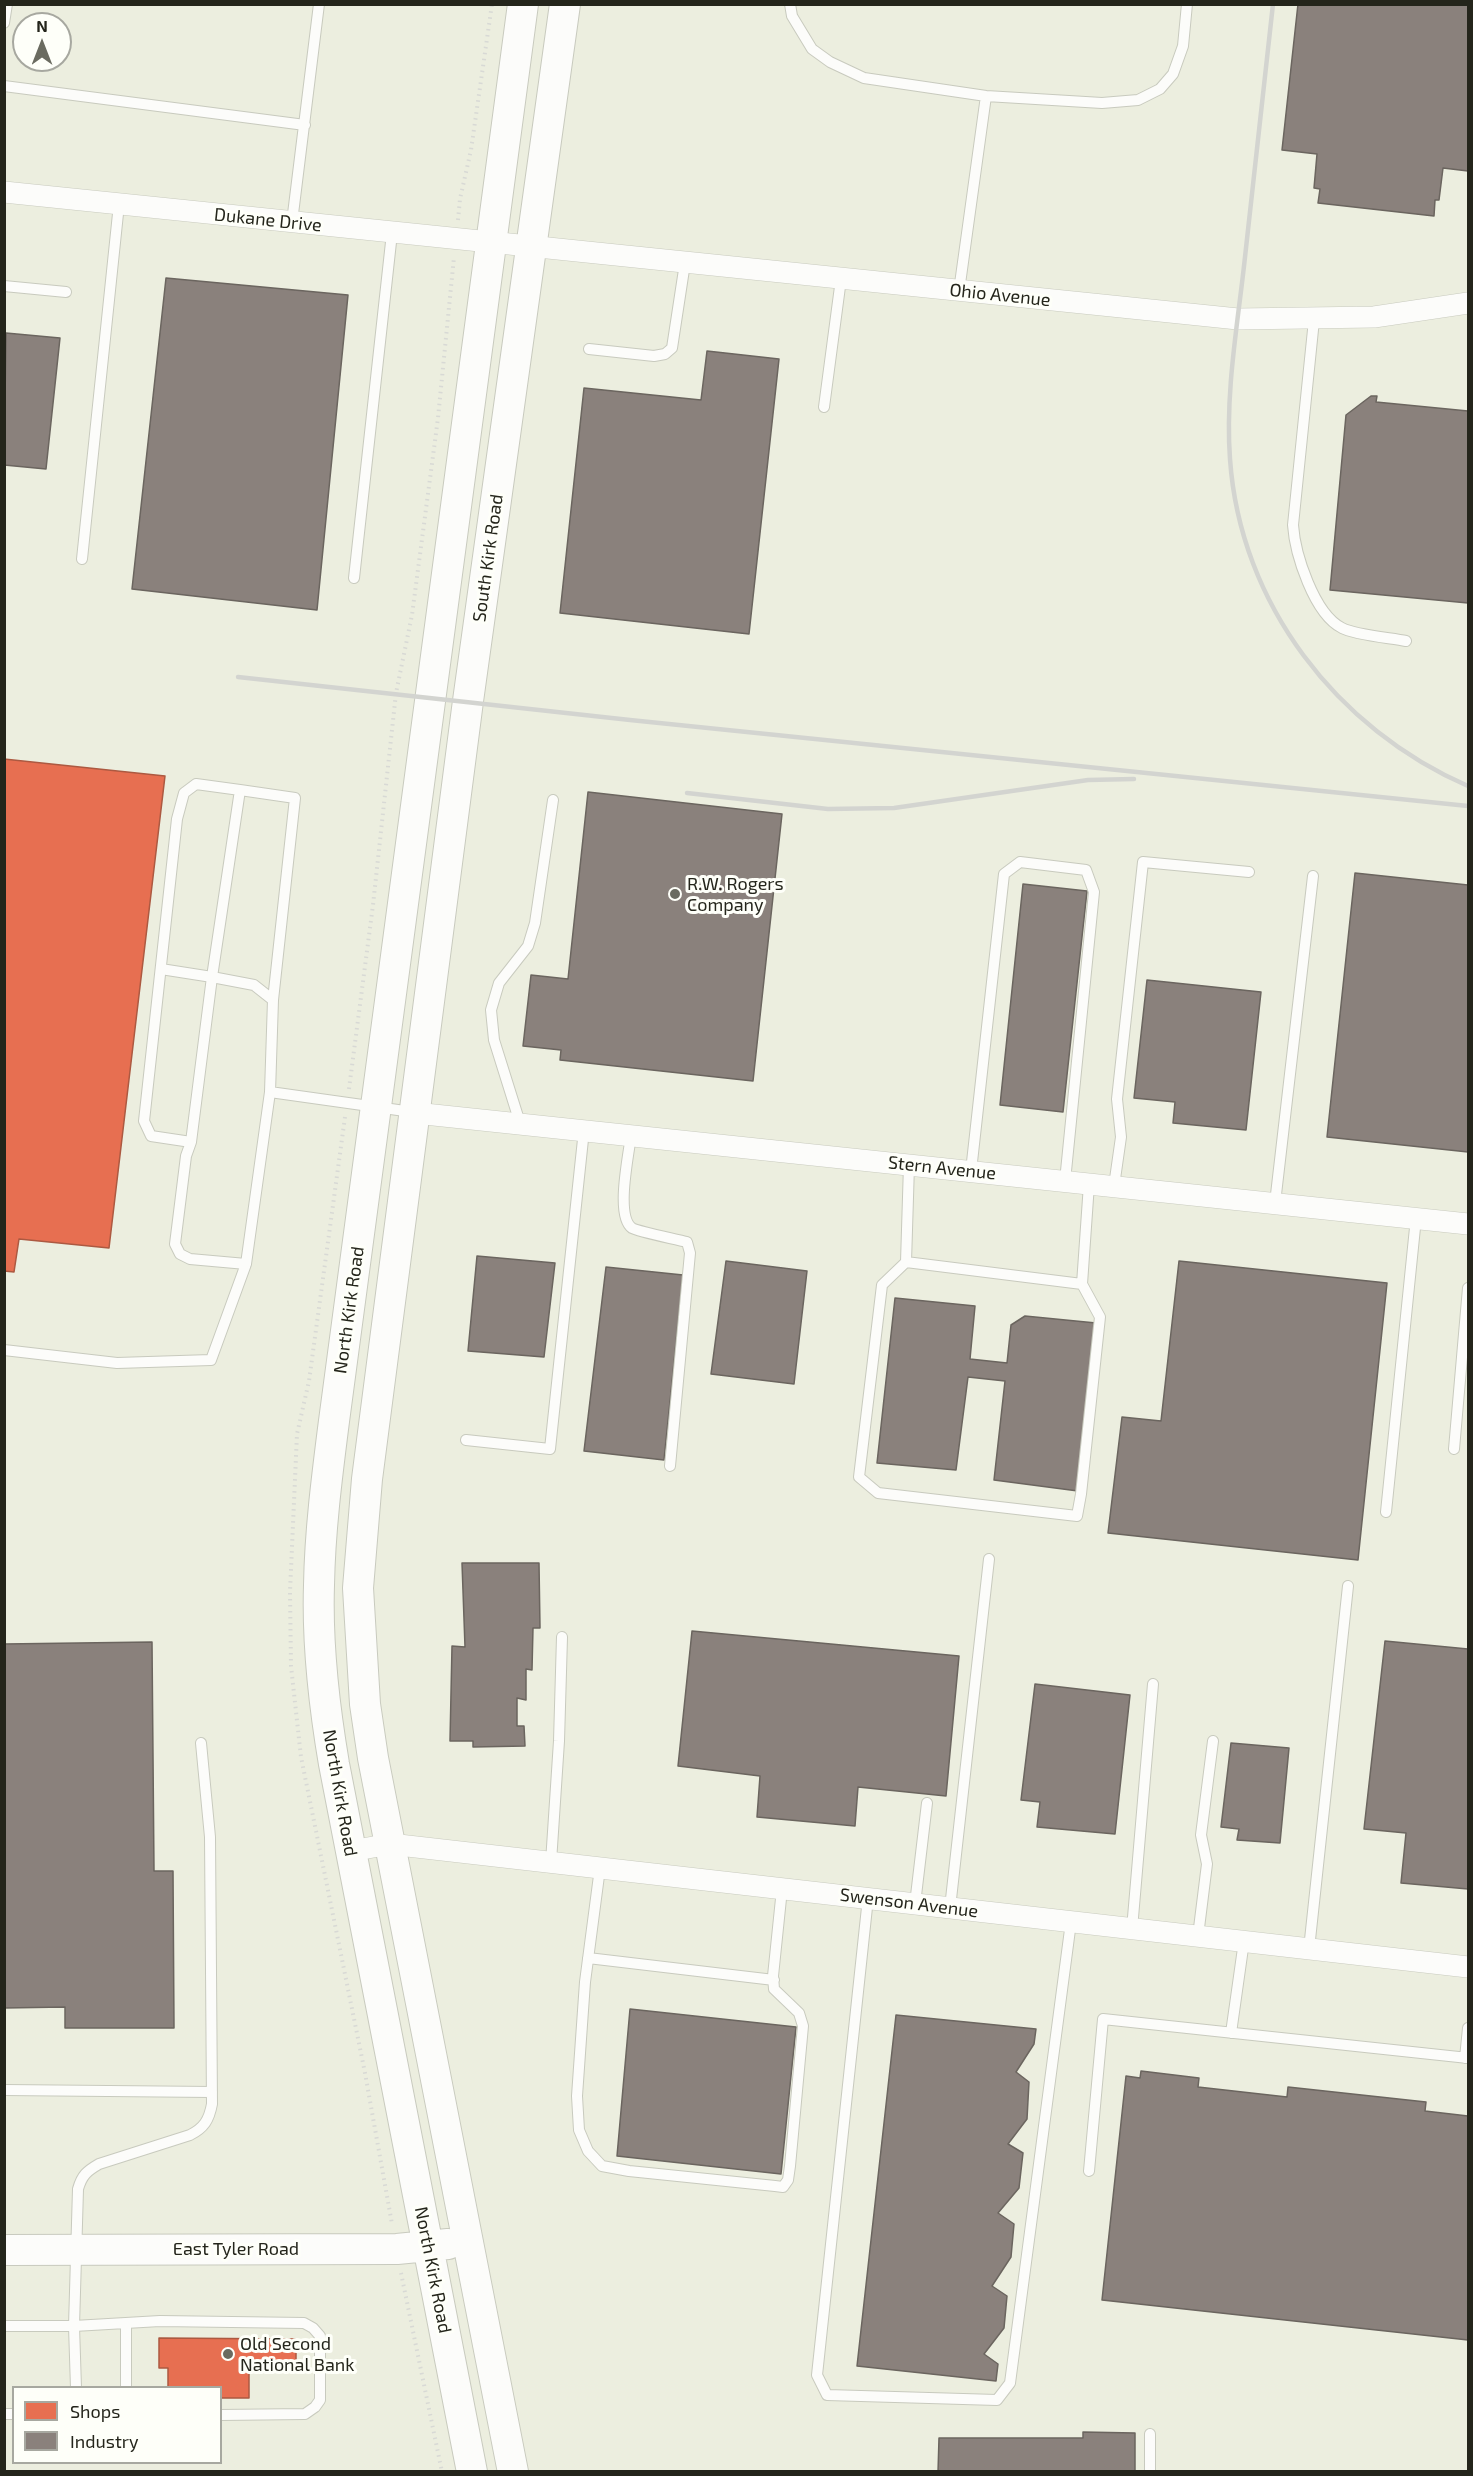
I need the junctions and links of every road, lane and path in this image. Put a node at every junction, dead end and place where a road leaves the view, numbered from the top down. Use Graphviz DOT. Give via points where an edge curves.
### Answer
graph roads {
  1 [pos="7,4"];
  2 [pos="319,4"];
  3 [pos="523,4"];
  4 [pos="565,4"];
  5 [pos="790,4"];
  6 [pos="1187,4"];
  7 [pos="4,23"];
  8 [pos="4,86"];
  9 [pos="986,96"];
  10 [pos="305,125"];
  11 [pos="4,192"];
  12 [pos="119,204"];
  13 [pos="292,222"];
  14 [pos="392,233"];
  15 [pos="491,242"];
  16 [pos="532,247"];
  17 [pos="685,263"];
  18 [pos="840,279"];
  19 [pos="4,286"];
  20 [pos="959,291"];
  21 [pos="66,292"];
  22 [pos="1468,303"];
  23 [pos="1314,320"];
  24 [pos="589,349"];
  25 [pos="824,407"];
  26 [pos="82,559"];
  27 [pos="354,578"];
  28 [pos="1407,640"];
  29 [pos="240,790"];
  30 [pos="553,800"];
  31 [pos="1249,872"];
  32 [pos="1313,876"];
  33 [pos="161,969"];
  34 [pos="212,977"];
  35 [pos="273,1000"];
  36 [pos="270,1092"];
  37 [pos="376,1107"];
  38 [pos="415,1113"];
  39 [pos="520,1123"];
  40 [pos="584,1130"];
  41 [pos="631,1135"];
  42 [pos="190,1142"];
  43 [pos="909,1165"];
  44 [pos="971,1172"];
  45 [pos="1065,1181"];
  46 [pos="1089,1184"];
  47 [pos="1114,1186"];
  48 [pos="1275,1203"];
  49 [pos="1416,1218"];
  50 [pos="1468,1224"];
  51 [pos="906,1262"];
  52 [pos="246,1264"];
  53 [pos="1082,1284"];
  54 [pos="1468,1288"];
  55 [pos="4,1350"];
  56 [pos="466,1440"];
  57 [pos="1454,1449"];
  58 [pos="670,1466"];
  59 [pos="1386,1512"];
  60 [pos="989,1559"];
  61 [pos="1348,1586"];
  62 [pos="562,1637"];
  63 [pos="1153,1684"];
  64 [pos="1213,1741"];
  65 [pos="201,1743"];
  66 [pos="927,1803"];
  67 [pos="390,1844"];
  68 [pos="351,1851"];
  69 [pos="551,1862"];
  70 [pos="600,1868"];
  71 [pos="783,1889"];
  72 [pos="868,1898"];
  73 [pos="915,1904"];
  74 [pos="950,1908"];
  75 [pos="1071,1922"];
  76 [pos="1132,1929"];
  77 [pos="1198,1936"];
  78 [pos="1244,1941"];
  79 [pos="1309,1949"];
  80 [pos="588,1958"];
  81 [pos="1468,1967"];
  82 [pos="774,1980"];
  83 [pos="1468,2028"];
  84 [pos="1231,2033"];
  85 [pos="1467,2058"];
  86 [pos="4,2090"];
  87 [pos="212,2092"];
  88 [pos="1089,2171"];
  89 [pos="467,2241"];
  90 [pos="428,2247"];
  91 [pos="4,2250"];
  92 [pos="76,2250"];
  93 [pos="126,2323"];
  94 [pos="4,2326"];
  95 [pos="74,2326"];
  96 [pos="76,2386"];
  97 [pos="126,2386"];
  98 [pos="222,2415"];
  99 [pos="1150,2434"];
  100 [pos="472,2472"];
  101 [pos="513,2472"];
  102 [pos="1150,2472"];
  1 -- 7 [label="lane"];
  2 -- 10 [label="lane"];
  3 -- 15 [label="main road, South Kirk Road"];
  4 -- 16 [label="main road, South Kirk Road"];
  5 -- 9 [label="lane" via="792,16 812,49 864,78"];
  6 -- 9 [label="lane" via="1183,46 1173,74 1160,89 1138,100 1101,103"];
  8 -- 10 [label="lane"];
  9 -- 20 [label="lane"];
  10 -- 13 [label="lane"];
  11 -- 12 [label="street, Dukane Drive"];
  12 -- 13 [label="street, Dukane Drive"];
  12 -- 26 [label="lane"];
  13 -- 14 [label="street, Dukane Drive"];
  14 -- 15 [label="street, Dukane Drive"];
  14 -- 27 [label="lane"];
  15 -- 16 [label="street, Dukane Drive"];
  15 -- 37 [label="main road, South Kirk Road"];
  16 -- 17 [label="street, Ohio Avenue"];
  16 -- 38 [label="main road, South Kirk Road"];
  17 -- 18 [label="street, Ohio Avenue"];
  17 -- 24 [label="lane" via="672,348 654,356"];
  18 -- 20 [label="street, Ohio Avenue"];
  18 -- 25 [label="lane"];
  19 -- 21 [label="lane"];
  20 -- 23 [label="street, Ohio Avenue" via="1238,319"];
  22 -- 23 [label="street, Ohio Avenue" via="1374,317"];
  23 -- 28 [label="lane" via="1294,544 1305,577 1334,622 1342,628"];
  29 -- 33 [label="lane" via="196,784 184,794 177,819"];
  29 -- 34 [label="lane"];
  29 -- 35 [label="lane" via="295,798"];
  30 -- 39 [label="lane" via="528,946 499,983 491,1011 494,1040"];
  31 -- 47 [label="lane" via="1143,862 1117,1099 1120,1137"];
  32 -- 48 [label="lane"];
  33 -- 34 [label="lane"];
  33 -- 42 [label="lane" via="144,1121 151,1136"];
  34 -- 35 [label="lane" via="254,985"];
  34 -- 42 [label="lane"];
  35 -- 36 [label="lane"];
  36 -- 37 [label="lane"];
  36 -- 52 [label="lane"];
  37 -- 38 [label="lane"];
  37 -- 68 [label="main road, North Kirk Road" via="327,1479 319,1588 325,1709"];
  38 -- 39 [label="street, Stern Avenue"];
  38 -- 67 [label="main road" via="367,1479 358,1588 365,1704"];
  39 -- 40 [label="street, Stern Avenue"];
  40 -- 41 [label="street, Stern Avenue"];
  40 -- 56 [label="lane" via="550,1449"];
  41 -- 43 [label="street, Stern Avenue"];
  41 -- 58 [label="lane" via="625,1218 633,1228 687,1242 690,1253"];
  42 -- 52 [label="lane" via="175,1244 180,1254 190,1258"];
  43 -- 44 [label="street, Stern Avenue"];
  43 -- 51 [label="lane"];
  44 -- 45 [label="street, Stern Avenue"];
  44 -- 45 [label="lane" via="1004,874 1020,862 1086,870 1095,892"];
  45 -- 46 [label="street, Stern Avenue"];
  46 -- 47 [label="street, Stern Avenue"];
  46 -- 53 [label="lane"];
  47 -- 48 [label="street, Stern Avenue"];
  48 -- 49 [label="street, Stern Avenue"];
  49 -- 50 [label="street, Stern Avenue"];
  49 -- 59 [label="lane"];
  51 -- 53 [label="lane"];
  51 -- 53 [label="lane" via="882,1285 859,1477 878,1493 1077,1516 1100,1317"];
  52 -- 55 [label="lane" via="211,1360 117,1363"];
  54 -- 57 [label="lane"];
  60 -- 74 [label="lane"];
  61 -- 79 [label="lane"];
  62 -- 69 [label="lane"];
  63 -- 76 [label="lane"];
  64 -- 77 [label="lane" via="1202,1835 1207,1864"];
  65 -- 87 [label="lane" via="210,1838"];
  66 -- 73 [label="lane"];
  67 -- 68 [label="street, Swenson Avenue"];
  67 -- 69 [label="street, Swenson Avenue"];
  67 -- 89 [label="main road"];
  68 -- 90 [label="main road, North Kirk Road"];
  69 -- 70 [label="street, Swenson Avenue"];
  70 -- 71 [label="street, Swenson Avenue"];
  70 -- 80 [label="lane"];
  71 -- 72 [label="street, Swenson Avenue"];
  71 -- 82 [label="lane"];
  72 -- 73 [label="street, Swenson Avenue"];
  72 -- 75 [label="lane" via="817,2375 827,2395 997,2400 1010,2383"];
  73 -- 74 [label="street, Swenson Avenue"];
  74 -- 75 [label="street, Swenson Avenue"];
  75 -- 76 [label="street, Swenson Avenue"];
  76 -- 77 [label="street, Swenson Avenue"];
  77 -- 78 [label="street, Swenson Avenue"];
  78 -- 79 [label="street, Swenson Avenue"];
  78 -- 84 [label="lane"];
  79 -- 81 [label="street, Swenson Avenue"];
  80 -- 82 [label="lane"];
  80 -- 82 [label="lane" via="578,2085 579,2130 588,2151 602,2166 629,2171 783,2187 790,2166 803,2026 799,2013 774,1989"];
  83 -- 85 [label="lane"];
  84 -- 85 [label="lane"];
  84 -- 88 [label="lane" via="1103,2019"];
  86 -- 87 [label="lane"];
  87 -- 92 [label="lane" via="209,2116 202,2129 87,2171 78,2189"];
  89 -- 90 [label="main road, East Tyler Road"];
  89 -- 101 [label="main road"];
  90 -- 92 [label="main road, East Tyler Road"];
  90 -- 100 [label="main road, North Kirk Road"];
  91 -- 92 [label="main road, East Tyler Road"];
  92 -- 95 [label="lane"];
  93 -- 95 [label="lane"];
  93 -- 97 [label="lane"];
  93 -- 98 [label="lane" via="304,2324 313,2328 320,2336 320,2400 315,2407 305,2414"];
  94 -- 95 [label="lane"];
  95 -- 96 [label="lane"];
  99 -- 102 [label="lane"];
}
